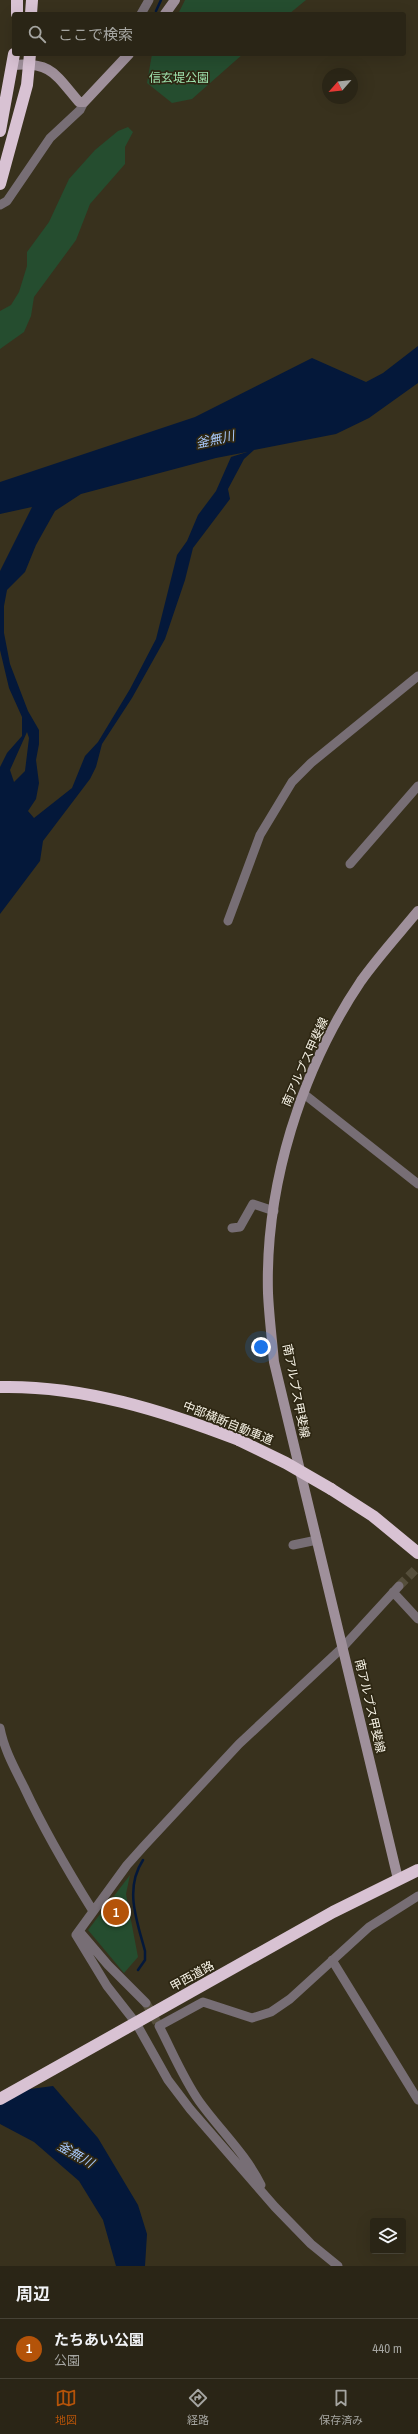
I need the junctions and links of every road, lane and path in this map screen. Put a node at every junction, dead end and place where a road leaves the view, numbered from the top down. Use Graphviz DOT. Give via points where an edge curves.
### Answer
graph roads {
  1 [pos="17,0"];
  2 [pos="32,0"];
  3 [pos="149,0"];
  4 [pos="174,0"];
  5 [pos="17,12"];
  6 [pos="31,12"];
  7 [pos="142,12"];
  8 [pos="166,12"];
  9 [pos="127,56"];
  10 [pos="30,59"];
  11 [pos="13,60"];
  12 [pos="84,102"];
  13 [pos="0,132"];
  14 [pos="0,184"];
  15 [pos="0,205"];
  16 [pos="418,676"];
  17 [pos="418,786"];
  18 [pos="350,864"];
  19 [pos="418,911"];
  20 [pos="228,921"];
  21 [pos="304,1094"];
  22 [pos="418,1184"];
  23 [pos="274,1211"];
  24 [pos="232,1228"];
  25 [pos="3,1387"];
  26 [pos="317,1540"];
  27 [pos="293,1546"];
  28 [pos="418,1553"];
  29 [pos="418,1619"];
  30 [pos="343,1647"];
  31 [pos="0,1728"];
  32 [pos="418,1870"];
  33 [pos="418,1876"];
  34 [pos="398,1879"];
  35 [pos="418,1896"];
  36 [pos="93,1911"];
  37 [pos="79,1931"];
  38 [pos="332,1960"];
  39 [pos="146,2003"];
  40 [pos="136,2023"];
  41 [pos="0,2099"];
  42 [pos="418,2100"];
  43 [pos="267,2198"];
  44 [pos="338,2266"];
  1 -- 5 [label="highway"];
  2 -- 6 [label="highway"];
  3 -- 7 [label="street"];
  4 -- 8 [label="main road"];
  9 -- 12 [label="main road"];
  10 -- 11 [label="main road"];
  10 -- 12 [label="main road" via="50,69 79,102"];
  10 -- 14 [label="highway" via="27,85"];
  11 -- 13 [label="highway"];
  12 -- 15 [label="street" via="80,110 50,138 7,201"];
  16 -- 20 [label="street" via="311,763 292,782 260,835"];
  17 -- 18 [label="street"];
  19 -- 21 [label="main road, 南アルプス甲斐線" via="361,982 331,1033"];
  21 -- 22 [label="street"];
  21 -- 23 [label="main road, 南アルプス甲斐線" via="288,1133"];
  23 -- 24 [label="street" via="253,1204 240,1227"];
  23 -- 26 [label="main road, 南アルプス甲斐線" via="268,1259 268,1293 274,1362"];
  25 -- 28 [label="highway, 中部横断自動車道, bridge" via="104,1398 181,1419 239,1440 331,1489 373,1516"];
  26 -- 27 [label="street"];
  26 -- 30 [label="main road, 南アルプス甲斐線"];
  29 -- 30 [label="street" via="396,1589"];
  30 -- 34 [label="main road, 南アルプス甲斐線"];
  30 -- 36 [label="street" via="239,1744 136,1856"];
  31 -- 36 [label="street" via="4,1745 30,1799"];
  32 -- 34 [label="highway, 甲西道路"];
  33 -- 34 [label="highway, 甲西道路"];
  34 -- 40 [label="highway, 甲西道路" via="333,1912"];
  35 -- 38 [label="street" via="369,1927"];
  36 -- 37 [label="street"];
  37 -- 39 [label="street"];
  37 -- 40 [label="street" via="76,1935 92,1963"];
  38 -- 42 [label="street"];
  38 -- 43 [label="street" via="290,1999 262,2017 252,2018 203,2002 159,2026 187,2082 247,2162"];
  40 -- 41 [label="highway, 甲西道路"];
  40 -- 43 [label="street" via="168,2080"];
  43 -- 44 [label="street" via="311,2244"];
}
